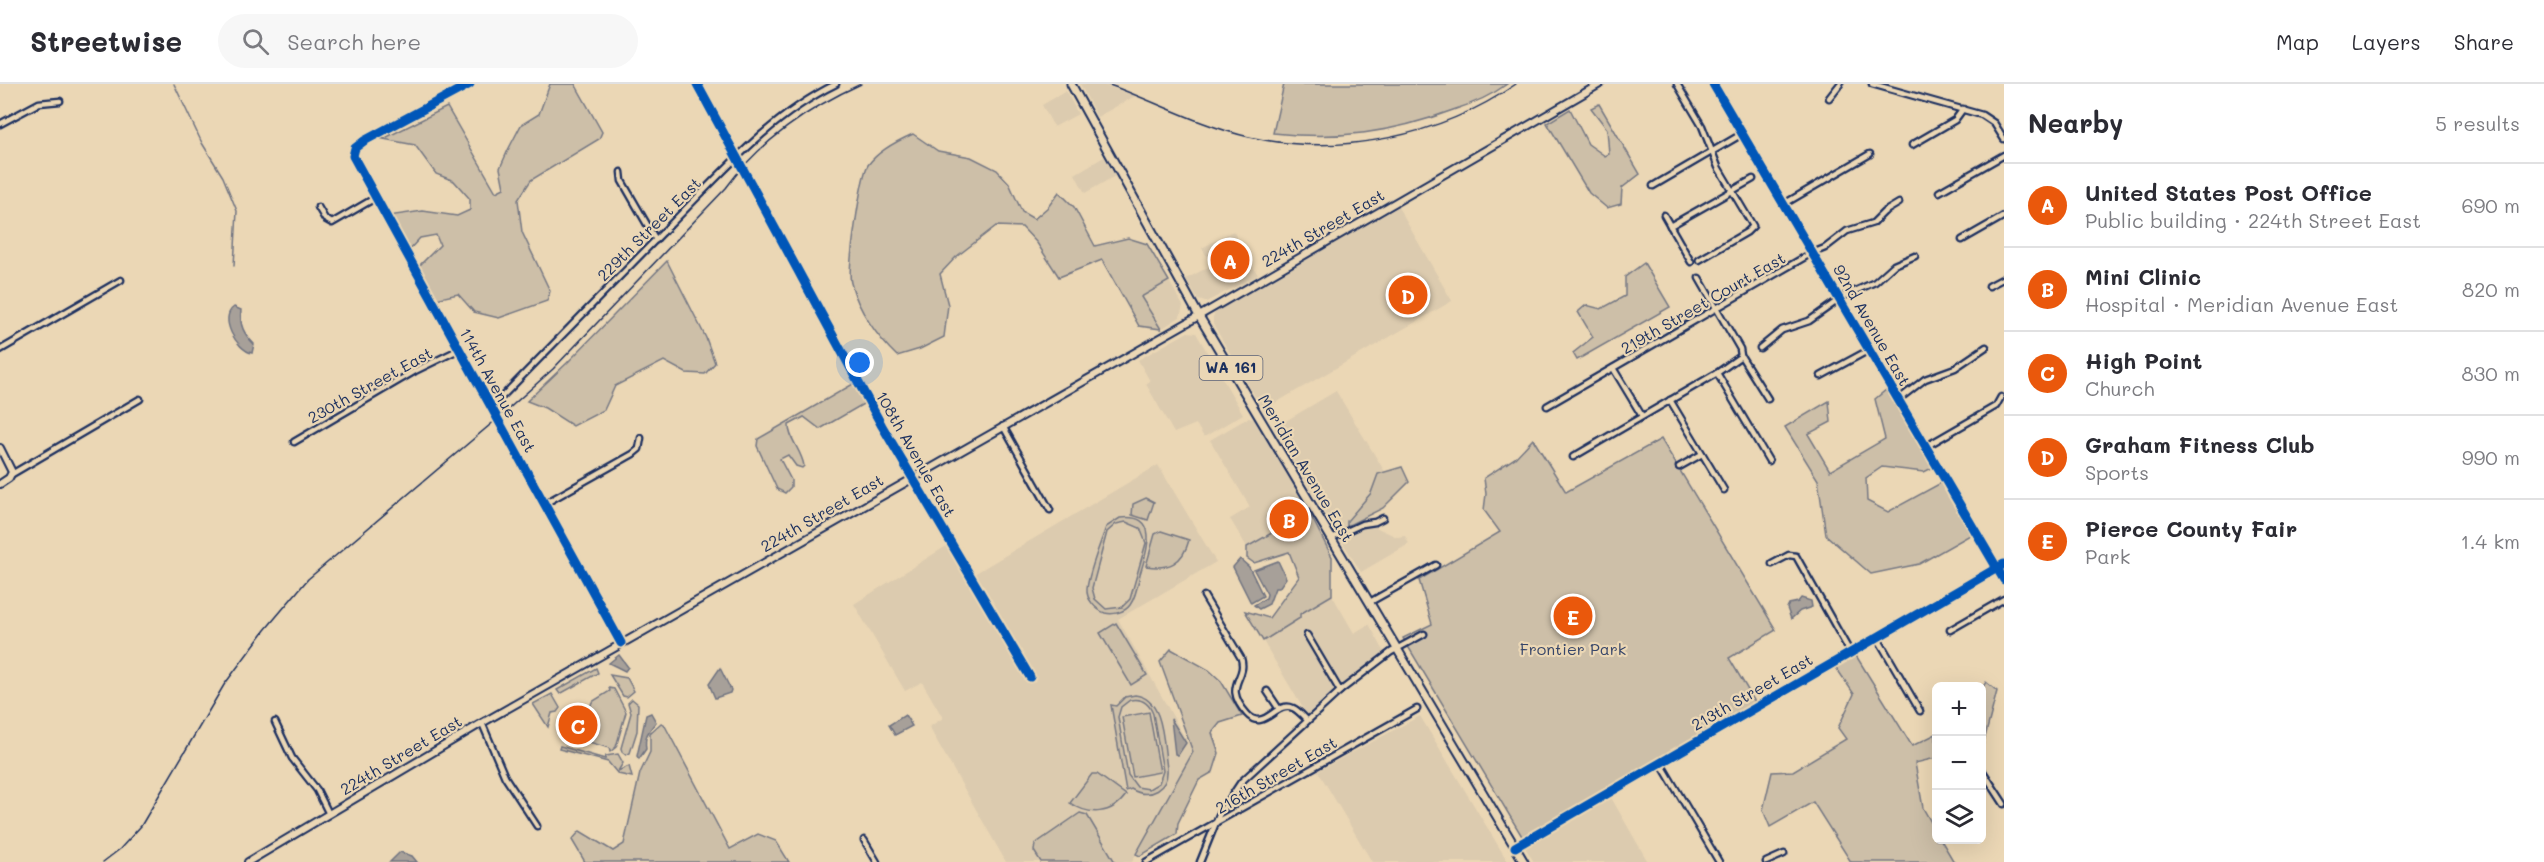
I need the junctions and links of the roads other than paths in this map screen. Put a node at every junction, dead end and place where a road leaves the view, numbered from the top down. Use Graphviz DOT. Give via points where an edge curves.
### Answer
graph roads {
  1 [pos="470,84"];
  2 [pos="697,84"];
  3 [pos="836,84"];
  4 [pos="1071,84"];
  5 [pos="1600,84"];
  6 [pos="1677,84"];
  7 [pos="1713,84"];
  8 [pos="1840,84"];
  9 [pos="1874,84"];
  10 [pos="1829,98"];
  11 [pos="60,100"];
  12 [pos="1963,110"];
  13 [pos="0,124"];
  14 [pos="1742,134"];
  15 [pos="2004,139"];
  16 [pos="1912,145"];
  17 [pos="1712,153"];
  18 [pos="1870,154"];
  19 [pos="2004,155"];
  20 [pos="736,159"];
  21 [pos="621,172"];
  22 [pos="1753,178"];
  23 [pos="1653,186"];
  24 [pos="1732,190"];
  25 [pos="1939,192"];
  26 [pos="375,198"];
  27 [pos="1899,203"];
  28 [pos="1784,204"];
  29 [pos="318,207"];
  30 [pos="1664,215"];
  31 [pos="2004,216"];
  32 [pos="1670,226"];
  33 [pos="656,240"];
  34 [pos="1962,240"];
  35 [pos="1814,254"];
  36 [pos="1915,256"];
  37 [pos="1699,260"];
  38 [pos="1690,262"];
  39 [pos="1699,278"];
  40 [pos="2004,278"];
  41 [pos="121,280"];
  42 [pos="1989,286"];
  43 [pos="1839,300"];
  44 [pos="1716,308"];
  45 [pos="1199,316"];
  46 [pos="1986,347"];
  47 [pos="1760,348"];
  48 [pos="0,350"];
  49 [pos="458,350"];
  50 [pos="1869,350"];
  51 [pos="1741,356"];
  52 [pos="1613,368"];
  53 [pos="1717,373"];
  54 [pos="1821,376"];
  55 [pos="2001,397"];
  56 [pos="140,399"];
  57 [pos="1768,399"];
  58 [pos="1670,400"];
  59 [pos="1898,400"];
  60 [pos="1547,406"];
  61 [pos="491,408"];
  62 [pos="1642,416"];
  63 [pos="1003,426"];
  64 [pos="641,438"];
  65 [pos="294,442"];
  66 [pos="1925,447"];
  67 [pos="0,448"];
  68 [pos="1702,454"];
  69 [pos="1573,456"];
  70 [pos="1769,461"];
  71 [pos="1679,467"];
  72 [pos="12,474"];
  73 [pos="913,477"];
  74 [pos="0,484"];
  75 [pos="1724,490"];
  76 [pos="544,504"];
  77 [pos="1050,510"];
  78 [pos="1383,518"];
  79 [pos="1332,538"];
  80 [pos="1772,564"];
  81 [pos="2004,564"];
  82 [pos="1436,565"];
  83 [pos="1997,568"];
  84 [pos="2004,580"];
  85 [pos="1204,596"];
  86 [pos="2004,599"];
  87 [pos="1370,602"];
  88 [pos="1950,630"];
  89 [pos="1424,634"];
  90 [pos="1307,635"];
  91 [pos="1876,637"];
  92 [pos="621,643"];
  93 [pos="1397,648"];
  94 [pos="1850,652"];
  95 [pos="1030,677"];
  96 [pos="1267,691"];
  97 [pos="1340,691"];
  98 [pos="1279,709"];
  99 [pos="1417,709"];
  100 [pos="1920,711"];
  101 [pos="1307,720"];
  102 [pos="275,722"];
  103 [pos="482,723"];
  104 [pos="1660,762"];
  105 [pos="1986,777"];
  106 [pos="2004,804"];
  107 [pos="329,814"];
  108 [pos="1217,822"];
  109 [pos="537,826"];
  110 [pos="864,840"];
  111 [pos="1515,847"];
  112 [pos="1784,854"];
  113 [pos="1202,861"];
  114 [pos="248,862"];
  115 [pos="877,862"];
  116 [pos="1146,862"];
  117 [pos="1524,862"];
  118 [pos="1719,862"];
  119 [pos="1766,862"];
  1 -- 26 [label="street, 114th Avenue East" via="353,150 355,163"];
  2 -- 20 [label="main road, 108th Avenue East"];
  3 -- 20 [label="street, 229th Street East" via="788,113"];
  4 -- 45 [label="main road, Meridian Avenue East / WA 161"];
  5 -- 45 [label="main road, 224th Street East"];
  6 -- 17 [label="street" via="1702,126"];
  7 -- 14 [label="main road, 92nd Avenue East"];
  8 -- 10 [label="street"];
  9 -- 12 [label="street"];
  11 -- 13 [label="street" via="39,103"];
  12 -- 15 [label="street" via="1983,115 1994,123"];
  12 -- 16 [label="street" via="1955,120"];
  14 -- 17 [label="street"];
  14 -- 28 [label="main road, 92nd Avenue East"];
  17 -- 23 [label="street"];
  17 -- 24 [label="street"];
  18 -- 28 [label="street"];
  19 -- 25 [label="street"];
  20 -- 33 [label="street, 229th Street East"];
  20 -- 73 [label="main road, 108th Avenue East"];
  21 -- 33 [label="street"];
  22 -- 24 [label="street"];
  24 -- 32 [label="street"];
  24 -- 37 [label="street" via="1752,227"];
  26 -- 29 [label="street" via="335,222 326,219"];
  26 -- 49 [label="street, 114th Avenue East"];
  27 -- 35 [label="street, 219th Street Court East" via="1873,223 1847,231"];
  28 -- 35 [label="main road, 92nd Avenue East"];
  30 -- 32 [label="street"];
  31 -- 34 [label="street"];
  32 -- 38 [label="street"];
  33 -- 61 [label="street, 229th Street East"];
  35 -- 43 [label="main road, 92nd Avenue East"];
  35 -- 44 [label="street, 219th Street Court East"];
  36 -- 43 [label="street"];
  39 -- 44 [label="street"];
  40 -- 42 [label="street"];
  41 -- 48 [label="street"];
  43 -- 47 [label="street" via="1809,321 1782,330"];
  43 -- 50 [label="main road, 92nd Avenue East"];
  44 -- 51 [label="street"];
  44 -- 52 [label="street, 219th Street Court East"];
  45 -- 63 [label="main road, 224th Street East"];
  45 -- 79 [label="main road, Meridian Avenue East / WA 161"];
  46 -- 59 [label="street" via="1955,368 1925,379"];
  49 -- 61 [label="street, 114th Avenue East"];
  49 -- 65 [label="street, 230th Street East"];
  50 -- 54 [label="street"];
  50 -- 59 [label="main road, 92nd Avenue East"];
  51 -- 53 [label="street"];
  51 -- 57 [label="street"];
  52 -- 60 [label="street, 219th Street Court East"];
  52 -- 62 [label="street"];
  53 -- 58 [label="street"];
  53 -- 70 [label="street"];
  55 -- 66 [label="street" via="1996,406"];
  56 -- 72 [label="street"];
  58 -- 62 [label="street"];
  58 -- 68 [label="street"];
  59 -- 66 [label="main road, 92nd Avenue East"];
  61 -- 76 [label="street, 114th Avenue East"];
  62 -- 69 [label="street"];
  63 -- 73 [label="main road, 224th Street East"];
  63 -- 77 [label="street"];
  64 -- 76 [label="street" via="639,449 633,454"];
  66 -- 83 [label="main road, 92nd Avenue East"];
  67 -- 72 [label="main road"];
  68 -- 71 [label="street"];
  68 -- 75 [label="street"];
  72 -- 74 [label="main road"];
  73 -- 92 [label="main road, 224th Street East"];
  73 -- 95 [label="main road, 108th Avenue East"];
  76 -- 92 [label="street, 114th Avenue East"];
  78 -- 79 [label="street"];
  79 -- 87 [label="main road, Meridian Avenue East / WA 161"];
  80 -- 94 [label="street" via="1789,555 1796,556"];
  81 -- 83 [label="street, 213th Street East"];
  82 -- 87 [label="street"];
  83 -- 84 [label="main road, 92nd Avenue East"];
  83 -- 91 [label="street, 213th Street East"];
  85 -- 98 [label="street" via="1242,663 1235,687 1242,706 1257,720 1268,718"];
  86 -- 88 [label="street"];
  87 -- 93 [label="main road, Meridian Avenue East / WA 161"];
  89 -- 93 [label="street"];
  90 -- 97 [label="street"];
  91 -- 94 [label="street, 213th Street East"];
  91 -- 100 [label="street"];
  92 -- 103 [label="main road, 224th Street East"];
  93 -- 97 [label="street"];
  93 -- 111 [label="main road, Meridian Avenue East / WA 161"];
  94 -- 104 [label="street, 213th Street East"];
  96 -- 98 [label="street"];
  97 -- 101 [label="street"];
  98 -- 101 [label="street" via="1294,708"];
  99 -- 108 [label="street, 216th Street East"];
  101 -- 108 [label="street" via="1235,789"];
  102 -- 107 [label="street" via="292,758 317,790"];
  103 -- 107 [label="main road, 224th Street East"];
  103 -- 109 [label="street" via="505,777"];
  104 -- 111 [label="street, 213th Street East"];
  104 -- 118 [label="street"];
  105 -- 106 [label="street"];
  107 -- 114 [label="main road, 224th Street East"];
  108 -- 113 [label="street"];
  108 -- 116 [label="street, 216th Street East"];
  110 -- 115 [label="street"];
  111 -- 117 [label="main road, Meridian Avenue East / WA 161"];
  112 -- 119 [label="street"];
}
